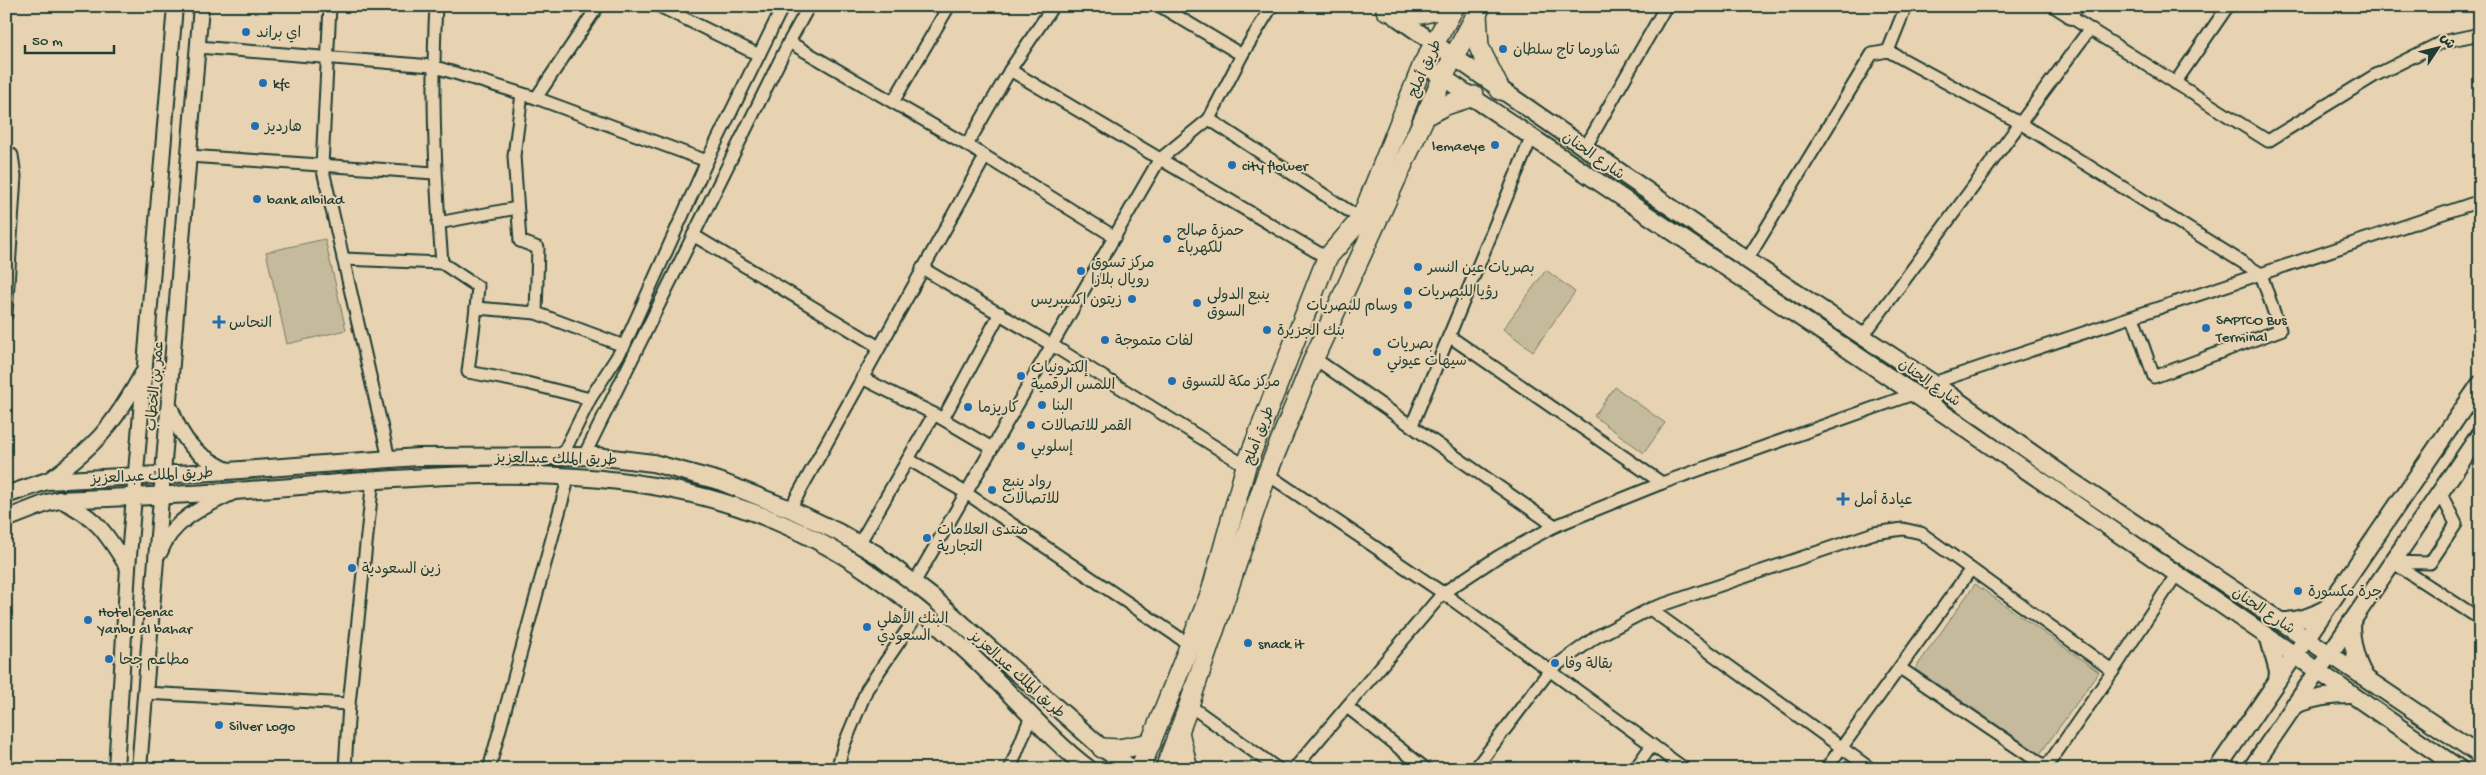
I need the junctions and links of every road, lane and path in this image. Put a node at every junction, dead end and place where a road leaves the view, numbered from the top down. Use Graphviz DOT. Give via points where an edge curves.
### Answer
graph roads {
  1 [pos="175,6"];
  2 [pos="201,6"];
  3 [pos="330,6"];
  4 [pos="436,6"];
  5 [pos="598,6"];
  6 [pos="659,6"];
  7 [pos="782,6"];
  8 [pos="809,6"];
  9 [pos="949,6"];
  10 [pos="1053,6"];
  11 [pos="1160,6"];
  12 [pos="1272,6"];
  13 [pos="1454,6"];
  14 [pos="1666,6"];
  15 [pos="1906,6"];
  16 [pos="2053,6"];
  17 [pos="2078,6"];
  18 [pos="2228,6"];
  19 [pos="1383,8"];
  20 [pos="1479,10"];
  21 [pos="680,11"];
  22 [pos="2070,18"];
  23 [pos="2089,30"];
  24 [pos="2480,34"];
  25 [pos="789,42"];
  26 [pos="1434,43"];
  27 [pos="198,47"];
  28 [pos="1888,51"];
  29 [pos="1242,54"];
  30 [pos="759,55"];
  31 [pos="1453,56"];
  32 [pos="328,58"];
  33 [pos="1424,64"];
  34 [pos="432,66"];
  35 [pos="1010,70"];
  36 [pos="1444,76"];
  37 [pos="2175,83"];
  38 [pos="1500,90"];
  39 [pos="522,94"];
  40 [pos="1474,96"];
  41 [pos="536,98"];
  42 [pos="893,102"];
  43 [pos="1428,115"];
  44 [pos="1209,119"];
  45 [pos="2020,123"];
  46 [pos="1532,136"];
  47 [pos="967,145"];
  48 [pos="1585,148"];
  49 [pos="6,151"];
  50 [pos="189,156"];
  51 [pos="985,157"];
  52 [pos="1159,160"];
  53 [pos="707,161"];
  54 [pos="322,166"];
  55 [pos="434,173"];
  56 [pos="2480,201"];
  57 [pos="517,208"];
  58 [pos="1361,219"];
  59 [pos="438,223"];
  60 [pos="693,235"];
  61 [pos="1115,237"];
  62 [pos="1327,258"];
  63 [pos="343,259"];
  64 [pos="1747,260"];
  65 [pos="442,263"];
  66 [pos="922,268"];
  67 [pos="2261,274"];
  68 [pos="476,308"];
  69 [pos="536,313"];
  70 [pos="1000,313"];
  71 [pos="6,315"];
  72 [pos="2133,317"];
  73 [pos="1449,336"];
  74 [pos="1863,336"];
  75 [pos="1052,345"];
  76 [pos="624,346"];
  77 [pos="879,347"];
  78 [pos="1314,358"];
  79 [pos="144,368"];
  80 [pos="862,378"];
  81 [pos="1933,384"];
  82 [pos="2480,384"];
  83 [pos="1914,394"];
  84 [pos="590,399"];
  85 [pos="169,403"];
  86 [pos="938,416"];
  87 [pos="1412,425"];
  88 [pos="2480,434"];
  89 [pos="992,448"];
  90 [pos="562,456"];
  91 [pos="584,456"];
  92 [pos="389,459"];
  93 [pos="908,459"];
  94 [pos="1246,466"];
  95 [pos="229,471"];
  96 [pos="1267,474"];
  97 [pos="163,475"];
  98 [pos="135,476"];
  99 [pos="569,476"];
  100 [pos="373,479"];
  101 [pos="46,480"];
  102 [pos="1662,483"];
  103 [pos="234,491"];
  104 [pos="2440,492"];
  105 [pos="966,493"];
  106 [pos="6,495"];
  107 [pos="161,495"];
  108 [pos="134,496"];
  109 [pos="60,500"];
  110 [pos="790,508"];
  111 [pos="6,519"];
  112 [pos="1555,526"];
  113 [pos="859,544"];
  114 [pos="2392,562"];
  115 [pos="156,564"];
  116 [pos="128,568"];
  117 [pos="1972,569"];
  118 [pos="2176,575"];
  119 [pos="914,583"];
  120 [pos="1443,593"];
  121 [pos="2327,608"];
  122 [pos="1650,610"];
  123 [pos="920,611"];
  124 [pos="2480,619"];
  125 [pos="2280,621"];
  126 [pos="2351,622"];
  127 [pos="2269,639"];
  128 [pos="2306,639"];
  129 [pos="1190,645"];
  130 [pos="2329,654"];
  131 [pos="2294,656"];
  132 [pos="1900,668"];
  133 [pos="1550,670"];
  134 [pos="2113,671"];
  135 [pos="2317,672"];
  136 [pos="2366,678"];
  137 [pos="2277,681"];
  138 [pos="145,693"];
  139 [pos="2351,695"];
  140 [pos="348,704"];
  141 [pos="1189,705"];
  142 [pos="2294,705"];
  143 [pos="1346,707"];
  144 [pos="1031,716"];
  145 [pos="1179,732"];
  146 [pos="1150,743"];
  147 [pos="1652,745"];
  148 [pos="1102,748"];
  149 [pos="1841,748"];
  150 [pos="2480,755"];
  151 [pos="1085,767"];
  152 [pos="838,768"];
  153 [pos="2045,768"];
  154 [pos="2252,768"];
  155 [pos="116,769"];
  156 [pos="139,769"];
  157 [pos="345,769"];
  158 [pos="489,769"];
  159 [pos="1010,769"];
  160 [pos="1133,769"];
  161 [pos="1140,769"];
  162 [pos="1165,769"];
  163 [pos="1188,769"];
  164 [pos="1278,769"];
  165 [pos="1294,769"];
  166 [pos="1426,769"];
  167 [pos="1475,769"];
  168 [pos="1636,769"];
  169 [pos="1685,769"];
  170 [pos="1826,769"];
  171 [pos="1871,769"];
  172 [pos="2217,769"];
  173 [pos="2460,769"];
  1 -- 79 [label="street, عمر بن الخطاب"];
  2 -- 27 [label="street, عمر بن الخطاب"];
  3 -- 32 [label="street"];
  4 -- 34 [label="street"];
  5 -- 41 [label="street"];
  6 -- 21 [label="street"];
  7 -- 30 [label="street"];
  8 -- 25 [label="street"];
  9 -- 42 [label="street"];
  10 -- 35 [label="street"];
  11 -- 29 [label="street"];
  12 -- 29 [label="street"];
  13 -- 19 [label="highway" via="1421,14"];
  13 -- 26 [label="highway, طريق أملج"];
  14 -- 48 [label="street"];
  15 -- 28 [label="street"];
  16 -- 22 [label="street"];
  17 -- 22 [label="street"];
  18 -- 37 [label="street"];
  19 -- 26 [label="main road, شارع الحنان"];
  20 -- 31 [label="highway, طريق أملج"];
  20 -- 38 [label="highway" via="1479,47"];
  21 -- 30 [label="street"];
  22 -- 23 [label="street"];
  23 -- 37 [label="street"];
  23 -- 45 [label="street"];
  24 -- 37 [label="street" via="2442,42 2374,76 2268,141"];
  25 -- 42 [label="street"];
  25 -- 60 [label="street"];
  26 -- 31 [label="main road, شارع الحنان"];
  26 -- 33 [label="highway, طريق أملج"];
  27 -- 32 [label="street"];
  27 -- 50 [label="street, عمر بن الخطاب"];
  28 -- 45 [label="street"];
  28 -- 64 [label="street" via="1872,54"];
  29 -- 44 [label="street"];
  30 -- 53 [label="street"];
  31 -- 36 [label="highway, طريق أملج"];
  31 -- 38 [label="main road, شارع الحنان"];
  32 -- 34 [label="street"];
  32 -- 54 [label="street"];
  33 -- 36 [label="main road, شارع الحنان"];
  33 -- 58 [label="highway, طريق أملج"];
  34 -- 39 [label="street"];
  34 -- 55 [label="street"];
  35 -- 47 [label="street"];
  35 -- 52 [label="street"];
  36 -- 40 [label="main road, شارع الحنان"];
  36 -- 43 [label="highway, طريق أملج"];
  38 -- 48 [label="main road, شارع الحنان"];
  39 -- 41 [label="street"];
  39 -- 57 [label="street" via="514,156"];
  40 -- 43 [label="highway"];
  40 -- 46 [label="main road, شارع الحنان"];
  41 -- 53 [label="street"];
  42 -- 47 [label="street"];
  43 -- 78 [label="highway, طريق أملج"];
  44 -- 52 [label="street"];
  44 -- 58 [label="street"];
  45 -- 67 [label="street"];
  45 -- 74 [label="street"];
  46 -- 73 [label="street"];
  46 -- 83 [label="main road, شارع الحنان"];
  47 -- 51 [label="street"];
  48 -- 64 [label="main road, شارع الحنان"];
  49 -- 71 [label="street" via="12,155 15,176"];
  50 -- 54 [label="street"];
  50 -- 85 [label="street, عمر بن الخطاب"];
  51 -- 61 [label="street"];
  51 -- 66 [label="street"];
  52 -- 61 [label="street"];
  52 -- 62 [label="street"];
  53 -- 76 [label="street"];
  54 -- 55 [label="street"];
  54 -- 63 [label="street"];
  55 -- 59 [label="street"];
  56 -- 67 [label="street"];
  57 -- 59 [label="street"];
  57 -- 69 [label="street" via="520,241 538,248"];
  58 -- 62 [label="highway, طريق أملج"];
  59 -- 65 [label="street"];
  60 -- 77 [label="street"];
  60 -- 91 [label="street"];
  61 -- 75 [label="street"];
  62 -- 94 [label="highway, طريق أملج"];
  63 -- 65 [label="street"];
  63 -- 92 [label="street"];
  64 -- 74 [label="main road, شارع الحنان"];
  65 -- 68 [label="street" via="478,287"];
  66 -- 70 [label="street"];
  66 -- 77 [label="street"];
  67 -- 72 [label="street"];
  67 -- 72 [label="street" via="2280,330 2154,377"];
  68 -- 69 [label="street"];
  68 -- 84 [label="street" via="468,372"];
  69 -- 76 [label="street"];
  70 -- 75 [label="street"];
  70 -- 86 [label="street"];
  72 -- 81 [label="street"];
  73 -- 87 [label="street"];
  73 -- 102 [label="street"];
  74 -- 81 [label="main road, شارع الحنان"];
  75 -- 89 [label="street"];
  75 -- 94 [label="street"];
  76 -- 84 [label="street"];
  77 -- 80 [label="street"];
  78 -- 87 [label="street"];
  78 -- 96 [label="highway, طريق أملج"];
  79 -- 98 [label="street, عمر بن الخطاب"];
  79 -- 101 [label="street" via="104,434 81,456"];
  80 -- 86 [label="street"];
  80 -- 110 [label="street"];
  81 -- 125 [label="main road, شارع الحنان"];
  82 -- 121 [label="main road"];
  83 -- 102 [label="street"];
  83 -- 118 [label="main road, شارع الحنان"];
  84 -- 90 [label="street"];
  85 -- 95 [label="street" via="184,439 207,460"];
  85 -- 97 [label="street, عمر بن الخطاب"];
  86 -- 89 [label="street"];
  86 -- 93 [label="street"];
  87 -- 112 [label="street"];
  88 -- 104 [label="main road"];
  89 -- 105 [label="street"];
  90 -- 91 [label="main road, طريق الملك عبدالعزيز"];
  90 -- 92 [label="main road, طريق الملك عبدالعزيز"];
  91 -- 110 [label="main road, طريق الملك عبدالعزيز" via="654,463"];
  92 -- 95 [label="main road, طريق الملك عبدالعزيز"];
  93 -- 105 [label="street"];
  93 -- 113 [label="street"];
  94 -- 129 [label="highway, طريق أملج" via="1211,592"];
  95 -- 97 [label="main road, طريق الملك عبدالعزيز"];
  96 -- 120 [label="street"];
  96 -- 141 [label="highway, طريق أملج"];
  97 -- 98 [label="main road, طريق الملك عبدالعزيز"];
  97 -- 107 [label="street, عمر بن الخطاب"];
  98 -- 101 [label="main road, طريق الملك عبدالعزيز"];
  98 -- 108 [label="street, عمر بن الخطاب"];
  99 -- 100 [label="main road, طريق الملك عبدالعزيز"];
  99 -- 123 [label="main road, طريق الملك عبدالعزيز" via="640,482 737,507 831,548"];
  99 -- 158 [label="street"];
  100 -- 103 [label="main road, طريق الملك عبدالعزيز"];
  100 -- 140 [label="street"];
  101 -- 106 [label="main road, طريق الملك عبدالعزيز"];
  102 -- 112 [label="street"];
  103 -- 107 [label="main road, طريق الملك عبدالعزيز"];
  103 -- 115 [label="street" via="183,520 164,541"];
  104 -- 114 [label="main road"];
  104 -- 114 [label="street" via="2456,524 2430,563"];
  105 -- 119 [label="street"];
  105 -- 129 [label="street"];
  107 -- 108 [label="main road, طريق الملك عبدالعزيز"];
  107 -- 115 [label="street, عمر بن الخطاب"];
  108 -- 109 [label="main road, طريق الملك عبدالعزيز"];
  108 -- 116 [label="street, عمر بن الخطاب"];
  109 -- 111 [label="main road, طريق الملك عبدالعزيز" via="46,502"];
  109 -- 116 [label="street" via="96,521"];
  110 -- 113 [label="main road, طريق الملك عبدالعزيز"];
  112 -- 120 [label="street" via="1499,556"];
  113 -- 119 [label="main road, طريق الملك عبدالعزيز"];
  114 -- 124 [label="street"];
  114 -- 126 [label="main road"];
  115 -- 138 [label="street, عمر بن الخطاب"];
  116 -- 155 [label="street, عمر بن الخطاب"];
  117 -- 122 [label="street" via="1921,533 1894,530 1874,533"];
  117 -- 132 [label="street"];
  117 -- 134 [label="street"];
  118 -- 127 [label="main road, شارع الحنان"];
  118 -- 134 [label="street"];
  119 -- 148 [label="main road, طريق الملك عبدالعزيز"];
  120 -- 133 [label="street"];
  120 -- 143 [label="street"];
  121 -- 125 [label="main road" via="2291,622"];
  121 -- 128 [label="main road"];
  122 -- 133 [label="street" via="1596,637"];
  122 -- 149 [label="street"];
  123 -- 144 [label="main road, طريق الملك عبدالعزيز"];
  123 -- 152 [label="street" via="867,689"];
  125 -- 128 [label="main road, شارع الحنان"];
  126 -- 130 [label="main road"];
  126 -- 136 [label="main road" via="2358,665"];
  127 -- 131 [label="main road, شارع الحنان"];
  127 -- 137 [label="main road"];
  128 -- 130 [label="main road, شارع الحنان"];
  128 -- 131 [label="main road"];
  129 -- 146 [label="highway, طريق أملج"];
  130 -- 135 [label="main road"];
  130 -- 136 [label="main road, شارع الحنان"];
  131 -- 135 [label="main road, شارع الحنان"];
  131 -- 137 [label="main road"];
  132 -- 149 [label="street"];
  132 -- 153 [label="street"];
  133 -- 147 [label="street"];
  133 -- 167 [label="street"];
  134 -- 153 [label="street"];
  135 -- 139 [label="main road, شارع الحنان"];
  135 -- 142 [label="main road"];
  136 -- 150 [label="main road, شارع الحنان"];
  137 -- 172 [label="main road"];
  138 -- 140 [label="street"];
  138 -- 156 [label="street, عمر بن الخطاب"];
  139 -- 142 [label="main road" via="2306,700"];
  139 -- 173 [label="main road, شارع الحنان"];
  140 -- 157 [label="street"];
  141 -- 145 [label="highway, طريق أملج"];
  141 -- 164 [label="street"];
  142 -- 154 [label="main road"];
  143 -- 165 [label="street"];
  143 -- 166 [label="street"];
  144 -- 151 [label="main road, طريق الملك عبدالعزيز"];
  144 -- 159 [label="street"];
  145 -- 162 [label="highway, طريق أملج"];
  145 -- 163 [label="highway"];
  146 -- 148 [label="highway" via="1118,749"];
  146 -- 161 [label="highway, طريق أملج"];
  147 -- 168 [label="street"];
  147 -- 169 [label="street"];
  148 -- 160 [label="main road, طريق الملك عبدالعزيز"];
  149 -- 170 [label="street"];
  149 -- 171 [label="street"];
}
